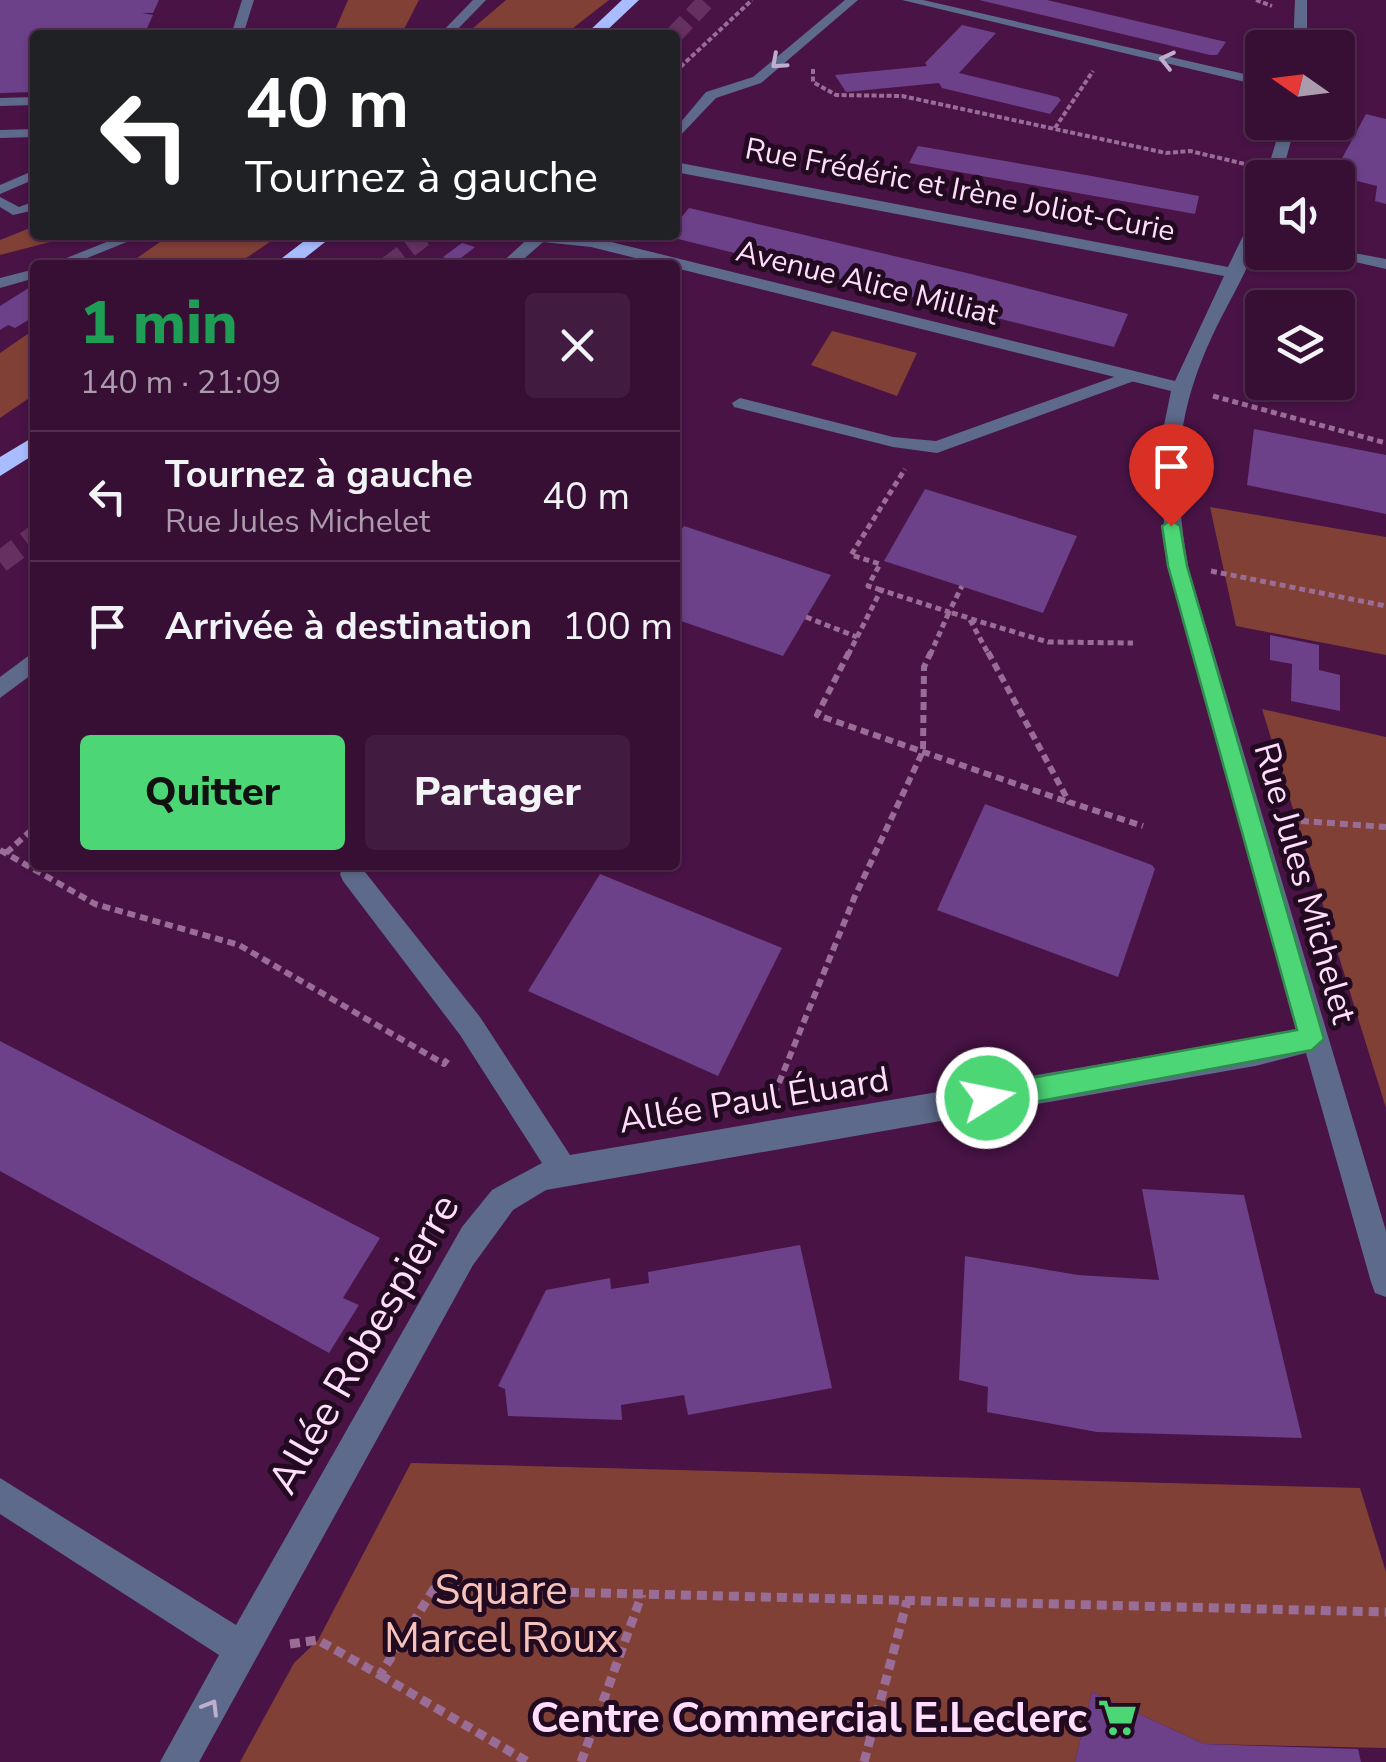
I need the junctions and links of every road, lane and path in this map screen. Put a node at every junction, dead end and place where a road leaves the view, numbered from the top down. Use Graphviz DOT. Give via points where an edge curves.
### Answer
graph roads {
  1 [pos="248,0"];
  2 [pos="480,0"];
  3 [pos="631,0"];
  4 [pos="752,0"];
  5 [pos="852,0"];
  6 [pos="908,0"];
  7 [pos="1301,0"];
  8 [pos="239,30"];
  9 [pos="451,30"];
  10 [pos="598,30"];
  11 [pos="1300,30"];
  12 [pos="1110,46"];
  13 [pos="818,62"];
  14 [pos="680,67"];
  15 [pos="1245,78"];
  16 [pos="0,102"];
  17 [pos="30,102"];
  18 [pos="1055,128"];
  19 [pos="680,131"];
  20 [pos="30,133"];
  21 [pos="0,134"];
  22 [pos="1245,166"];
  23 [pos="680,168"];
  24 [pos="30,176"];
  25 [pos="0,190"];
  26 [pos="0,200"];
  27 [pos="30,207"];
  28 [pos="124,240"];
  29 [pos="317,240"];
  30 [pos="535,240"];
  31 [pos="574,240"];
  32 [pos="1355,258"];
  33 [pos="1245,259"];
  34 [pos="70,260"];
  35 [pos="289,260"];
  36 [pos="513,260"];
  37 [pos="663,260"];
  38 [pos="680,264"];
  39 [pos="1386,264"];
  40 [pos="30,274"];
  41 [pos="1233,274"];
  42 [pos="0,283"];
  43 [pos="1128,377"];
  44 [pos="1182,388"];
  45 [pos="740,403"];
  46 [pos="1386,442"];
  47 [pos="916,446"];
  48 [pos="30,447"];
  49 [pos="0,468"];
  50 [pos="1178,566"];
  51 [pos="962,586"];
  52 [pos="881,590"];
  53 [pos="1386,606"];
  54 [pos="949,612"];
  55 [pos="806,617"];
  56 [pos="969,618"];
  57 [pos="857,637"];
  58 [pos="1132,644"];
  59 [pos="30,663"];
  60 [pos="0,690"];
  61 [pos="923,750"];
  62 [pos="1069,802"];
  63 [pos="1252,820"];
  64 [pos="1144,826"];
  65 [pos="1386,827"];
  66 [pos="30,831"];
  67 [pos="3,852"];
  68 [pos="30,867"];
  69 [pos="35,870"];
  70 [pos="352,874"];
  71 [pos="470,1026"];
  72 [pos="1312,1039"];
  73 [pos="757,1138"];
  74 [pos="563,1170"];
  75 [pos="1386,1282"];
  76 [pos="0,1494"];
  77 [pos="642,1594"];
  78 [pos="907,1600"];
  79 [pos="1386,1612"];
  80 [pos="244,1651"];
  81 [pos="380,1675"];
  82 [pos="178,1762"];
  83 [pos="528,1762"];
  84 [pos="581,1762"];
  85 [pos="864,1762"];
  1 -- 8 [label="lane"];
  2 -- 9 [label="lane"];
  3 -- 10 [label="highway"];
  4 -- 14 [label="path"];
  5 -- 19 [label="lane, one-way" via="757,80 711,94"];
  6 -- 12 [label="lane"];
  7 -- 11 [label="street"];
  15 -- 12 [label="lane, one-way"];
  12 -- 18 [label="path"];
  13 -- 18 [label="path" via="810,73 813,82 836,96 902,96"];
  16 -- 17 [label="lane"];
  18 -- 22 [label="path"];
  20 -- 21 [label="lane"];
  23 -- 41 [label="street, Rue Frédéric et Irène Joliot-Curie"];
  24 -- 25 [label="lane"];
  26 -- 27 [label="lane" via="18,212"];
  28 -- 34 [label="lane"];
  29 -- 35 [label="highway"];
  30 -- 36 [label="street"];
  31 -- 37 [label="street, Avenue Alice Milliat"];
  32 -- 39 [label="street"];
  33 -- 41 [label="street, Rue Jules Michelet"];
  38 -- 43 [label="street, Avenue Alice Milliat"];
  40 -- 42 [label="lane"];
  41 -- 44 [label="street, Rue Jules Michelet"];
  43 -- 44 [label="street, Avenue Alice Milliat"];
  43 -- 47 [label="lane" via="953,445"];
  44 -- 46 [label="path"];
  44 -- 50 [label="street, Rue Jules Michelet" via="1169,472"];
  45 -- 47 [label="lane"];
  47 -- 52 [label="path" via="852,555 880,564 868,586"];
  48 -- 49 [label="highway"];
  50 -- 53 [label="path"];
  50 -- 63 [label="street, Rue Jules Michelet"];
  51 -- 54 [label="path"];
  52 -- 54 [label="path"];
  52 -- 57 [label="path"];
  54 -- 56 [label="path"];
  54 -- 61 [label="path" via="924,667"];
  55 -- 57 [label="path"];
  56 -- 58 [label="path" via="1048,642"];
  56 -- 62 [label="path"];
  57 -- 61 [label="path" via="817,714"];
  59 -- 60 [label="street"];
  61 -- 62 [label="path"];
  61 -- 73 [label="path" via="855,896"];
  62 -- 64 [label="path"];
  63 -- 65 [label="path"];
  63 -- 72 [label="street, Rue Jules Michelet"];
  66 -- 67 [label="path"];
  67 -- 68 [label="path"];
  69 -- 71 [label="path" via="96,904 239,946 444,1064"];
  70 -- 71 [label="street"];
  71 -- 74 [label="street"];
  72 -- 73 [label="street, Allée Paul Éluard"];
  72 -- 75 [label="street, Rue Jules Michelet"];
  73 -- 74 [label="street, Allée Paul Éluard"];
  74 -- 80 [label="street, Allée Robespierre" via="511,1190 489,1210"];
  76 -- 80 [label="street"];
  77 -- 78 [label="path"];
  77 -- 81 [label="path" via="434,1589"];
  77 -- 84 [label="path"];
  78 -- 79 [label="path"];
  78 -- 85 [label="path"];
  80 -- 81 [label="path" via="318,1640"];
  82 -- 80 [label="street, Allée Robespierre, one-way"];
  81 -- 83 [label="path"];
}
